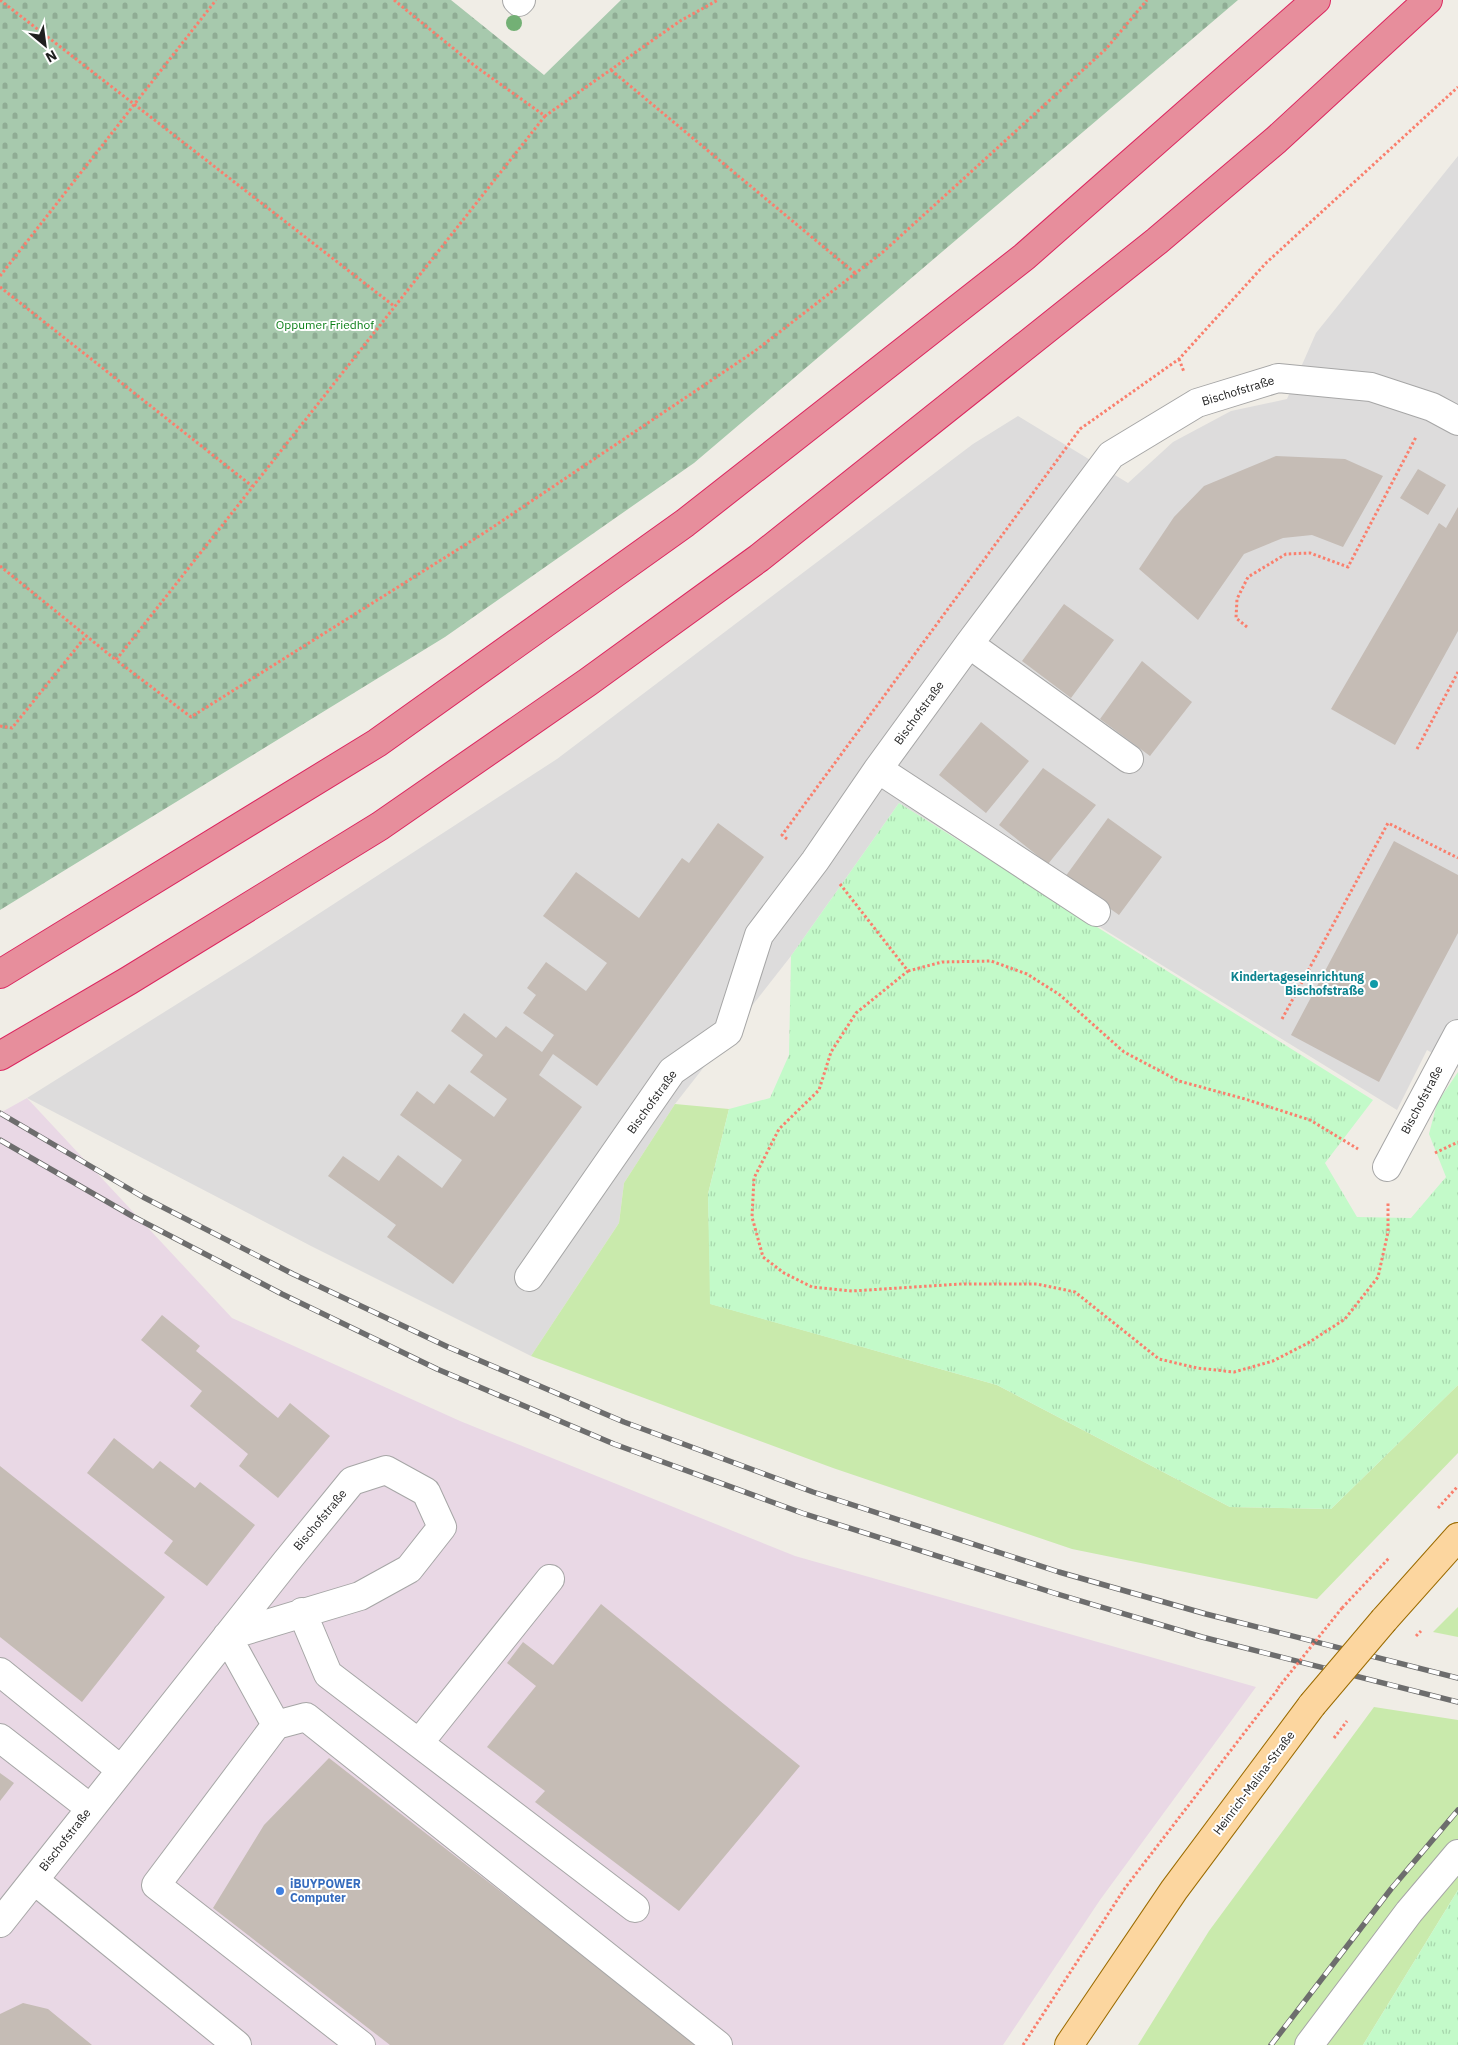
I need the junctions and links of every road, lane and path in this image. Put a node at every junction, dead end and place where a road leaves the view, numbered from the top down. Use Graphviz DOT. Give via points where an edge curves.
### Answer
graph roads {
  1 [pos="0,0"];
  2 [pos="216,0"];
  3 [pos="394,0"];
  4 [pos="517,0"];
  5 [pos="521,0"];
  6 [pos="718,0"];
  7 [pos="1147,0"];
  8 [pos="1316,0"];
  9 [pos="1428,0"];
  10 [pos="611,70"];
  11 [pos="1458,87"];
  12 [pos="134,105"];
  13 [pos="545,116"];
  14 [pos="856,273"];
  15 [pos="0,276"];
  16 [pos="0,287"];
  17 [pos="394,306"];
  18 [pos="1179,359"];
  19 [pos="1432,408"];
  20 [pos="1458,421"];
  21 [pos="252,486"];
  22 [pos="0,566"];
  23 [pos="1247,627"];
  24 [pos="86,636"];
  25 [pos="969,644"];
  26 [pos="116,660"];
  27 [pos="1458,672"];
  28 [pos="0,726"];
  29 [pos="1417,748"];
  30 [pos="1130,759"];
  31 [pos="878,769"];
  32 [pos="1458,858"];
  33 [pos="815,861"];
  34 [pos="1096,912"];
  35 [pos="908,971"];
  36 [pos="0,974"];
  37 [pos="1282,1019"];
  38 [pos="1458,1034"];
  39 [pos="0,1056"];
  40 [pos="1387,1167"];
  41 [pos="529,1277"];
  42 [pos="1458,1537"];
  43 [pos="550,1578"];
  44 [pos="1342,1608"];
  45 [pos="302,1612"];
  46 [pos="227,1636"];
  47 [pos="0,1672"];
  48 [pos="1278,1688"];
  49 [pos="276,1725"];
  50 [pos="0,1738"];
  51 [pos="419,1743"];
  52 [pos="121,1770"];
  53 [pos="90,1808"];
  54 [pos="1458,1854"];
  55 [pos="34,1880"];
  56 [pos="635,1908"];
  57 [pos="0,1922"];
  58 [pos="237,2045"];
  59 [pos="361,2045"];
  60 [pos="718,2045"];
  61 [pos="1069,2045"];
  62 [pos="1309,2045"];
  1 -- 12 [label="path"];
  2 -- 12 [label="path"];
  3 -- 13 [label="path" via="475,66"];
  4 -- 5 [label="street"];
  6 -- 10 [label="path" via="680,21"];
  7 -- 14 [label="path" via="1106,48"];
  8 -- 36 [label="highway" via="1024,257 685,523 377,743"];
  9 -- 39 [label="highway" via="1276,140 1164,235 759,558 588,682 380,826"];
  10 -- 13 [label="path"];
  10 -- 14 [label="path"];
  11 -- 18 [label="path" via="1266,264"];
  12 -- 15 [label="path"];
  12 -- 17 [label="path"];
  13 -- 17 [label="path"];
  14 -- 26 [label="path" via="755,351 484,533 190,717"];
  16 -- 21 [label="path"];
  17 -- 21 [label="path"];
  19 -- 20 [label="street, Bischofstraße"];
  19 -- 23 [label="path" via="1348,567 1310,553 1286,554 1248,577 1237,599 1236,618"];
  19 -- 25 [label="street, Bischofstraße" via="1371,387 1278,378 1197,403 1111,454"];
  21 -- 26 [label="path"];
  22 -- 24 [label="path"];
  24 -- 26 [label="path"];
  24 -- 28 [label="path" via="12,728"];
  25 -- 30 [label="street"];
  25 -- 31 [label="street, Bischofstraße"];
  27 -- 29 [label="path"];
  31 -- 33 [label="street, Bischofstraße"];
  31 -- 34 [label="street"];
  32 -- 37 [label="path" via="1388,822"];
  33 -- 35 [label="path" via="845,889"];
  33 -- 41 [label="street, Bischofstraße" via="759,934 728,1032 672,1071"];
  35 -- 40 [label="path" via="942,962 991,961 1027,974 1060,995 1124,1052 1179,1081 1245,1098 1310,1120"];
  35 -- 40 [label="path" via="856,1013 830,1052 819,1090 779,1129 754,1178 752,1217 763,1257 784,1273 812,1286 852,1291 961,1284 1037,1284 1076,1292 1159,1359 1234,1372 1273,1361 1308,1343 1345,1318 1378,1277 1388,1232"];
  38 -- 40 [label="street, Bischofstraße"];
  42 -- 61 [label="main road, Heinrich-Malina-Straße, bridge" via="1312,1705 1174,1890"];
  43 -- 51 [label="street"];
  44 -- 48 [label="path, bridge"];
  45 -- 46 [label="street, Bischofstraße"];
  45 -- 46 [label="street, Bischofstraße" via="360,1596 409,1569 442,1527 426,1492 386,1470 352,1481"];
  45 -- 51 [label="street" via="328,1674"];
  46 -- 49 [label="street"];
  46 -- 52 [label="street, Bischofstraße"];
  47 -- 52 [label="street"];
  49 -- 59 [label="street" via="156,1884"];
  49 -- 60 [label="street" via="306,1717"];
  50 -- 53 [label="street"];
  51 -- 56 [label="street"];
  52 -- 53 [label="street, Bischofstraße"];
  53 -- 55 [label="street, Bischofstraße"];
  54 -- 62 [label="street" via="1409,1912"];
  55 -- 57 [label="street, Bischofstraße"];
  55 -- 58 [label="street, Bischofstraße"];
}
